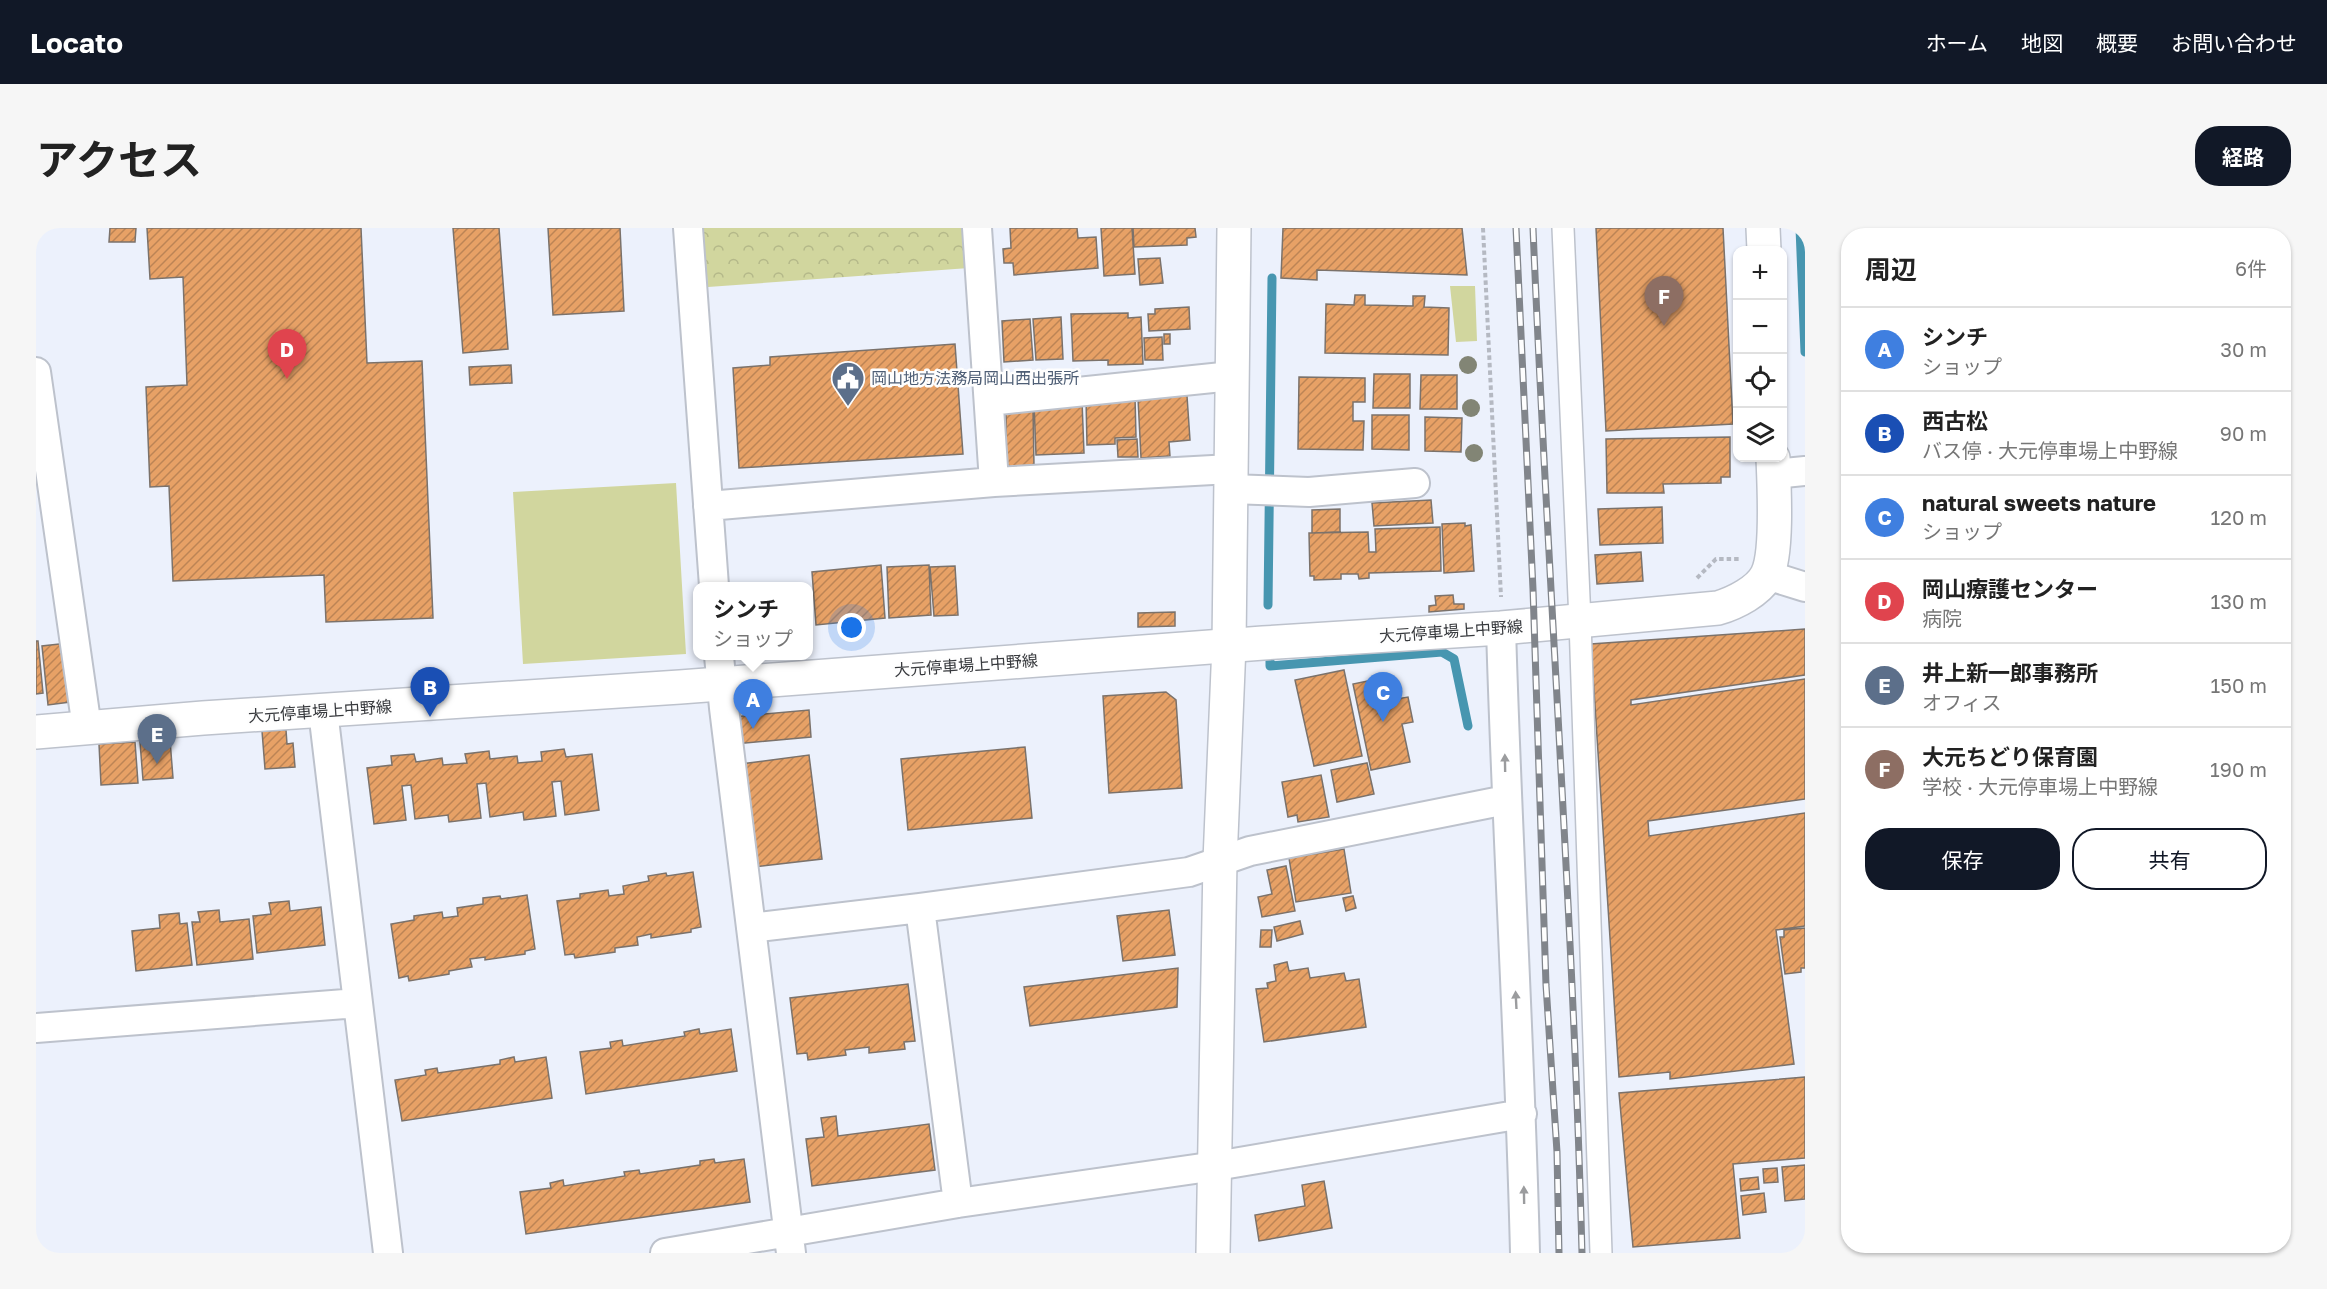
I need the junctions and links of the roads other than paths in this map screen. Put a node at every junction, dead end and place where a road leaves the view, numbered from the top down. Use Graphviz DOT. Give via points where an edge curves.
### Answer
graph roads {
  1 [pos="688,228"];
  2 [pos="976,228"];
  3 [pos="1234,228"];
  4 [pos="1563,228"];
  5 [pos="1763,228"];
  6 [pos="1764,246"];
  7 [pos="36,372"];
  8 [pos="1232,376"];
  9 [pos="989,401"];
  10 [pos="1784,468"];
  11 [pos="1231,479"];
  12 [pos="994,482"];
  13 [pos="1415,483"];
  14 [pos="45,505"];
  15 [pos="708,506"];
  16 [pos="1767,575"];
  17 [pos="714,582"];
  18 [pos="1805,587"];
  19 [pos="1580,621"];
  20 [pos="1502,628"];
  21 [pos="1229,645"];
  22 [pos="720,670"];
  23 [pos="323,711"];
  24 [pos="87,728"];
  25 [pos="36,732"];
  26 [pos="1506,800"];
  27 [pos="1220,861"];
  28 [pos="920,909"];
  29 [pos="751,928"];
  30 [pos="358,1004"];
  31 [pos="36,1028"];
  32 [pos="1522,1114"];
  33 [pos="1216,1167"];
  34 [pos="958,1203"];
  35 [pos="789,1243"];
  36 [pos="388,1253"];
  37 [pos="665,1253"];
  38 [pos="1213,1253"];
  39 [pos="1526,1253"];
  40 [pos="1601,1253"];
  1 -- 15 [label="street"];
  2 -- 9 [label="street"];
  3 -- 8 [label="main road"];
  4 -- 19 [label="street"];
  5 -- 6 [label="main road"];
  7 -- 14 [label="street"];
  8 -- 9 [label="street"];
  8 -- 11 [label="main road"];
  9 -- 12 [label="street"];
  10 -- 16 [label="main road"];
  11 -- 12 [label="street"];
  11 -- 13 [label="street" via="1270,489 1309,492"];
  11 -- 21 [label="main road"];
  12 -- 15 [label="street"];
  14 -- 24 [label="street"];
  15 -- 17 [label="street"];
  16 -- 18 [label="street"];
  16 -- 19 [label="main road, 大元停車場上中野線" via="1736,603 1718,608"];
  19 -- 20 [label="main road, 大元停車場上中野線"];
  19 -- 40 [label="street"];
  20 -- 21 [label="main road, 大元停車場上中野線"];
  26 -- 20 [label="street, one-way"];
  21 -- 22 [label="main road, 大元停車場上中野線"];
  21 -- 27 [label="main road"];
  22 -- 23 [label="main road, 大元停車場上中野線"];
  22 -- 29 [label="street"];
  23 -- 24 [label="main road, 大元停車場上中野線"];
  23 -- 30 [label="street"];
  24 -- 25 [label="main road, 大元停車場上中野線"];
  26 -- 27 [label="street" via="1250,851"];
  32 -- 26 [label="street, one-way"];
  27 -- 28 [label="street" via="1189,872"];
  27 -- 33 [label="main road"];
  28 -- 29 [label="street"];
  28 -- 34 [label="street"];
  29 -- 35 [label="street"];
  30 -- 31 [label="street"];
  30 -- 36 [label="street"];
  32 -- 33 [label="street"];
  39 -- 32 [label="street, one-way"];
  33 -- 34 [label="street"];
  33 -- 38 [label="main road"];
  34 -- 35 [label="street"];
  35 -- 37 [label="street"];
}
